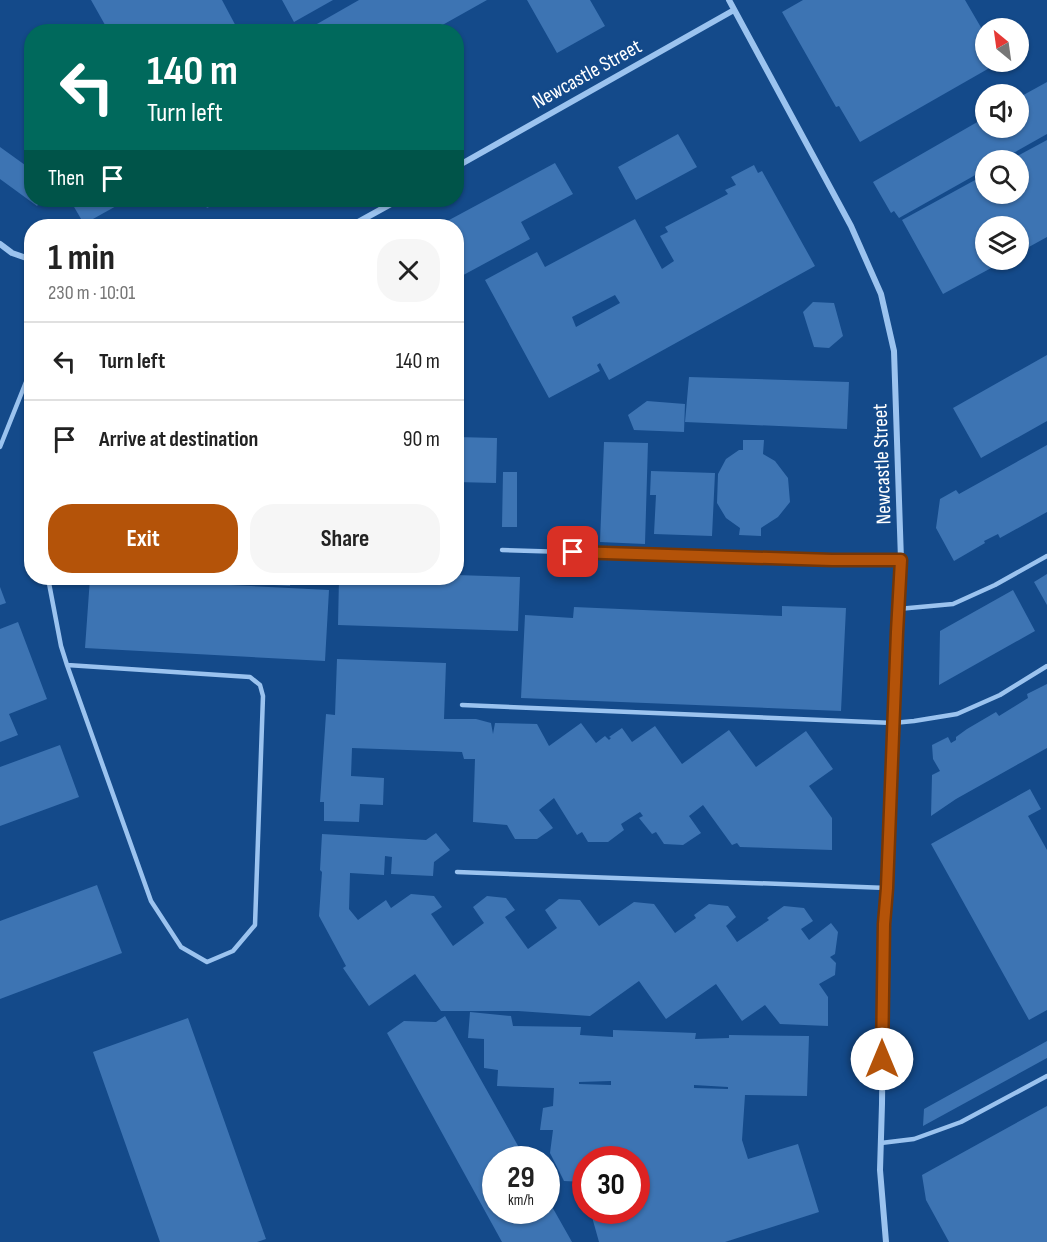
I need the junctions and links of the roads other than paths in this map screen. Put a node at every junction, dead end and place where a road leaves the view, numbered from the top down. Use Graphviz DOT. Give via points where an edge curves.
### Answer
graph roads {
  1 [pos="729,0"];
  2 [pos="734,10"];
  3 [pos="464,162"];
  4 [pos="385,207"];
  5 [pos="364,219"];
  6 [pos="0,244"];
  7 [pos="24,257"];
  8 [pos="24,387"];
  9 [pos="0,447"];
  10 [pos="502,550"];
  11 [pos="1047,556"];
  12 [pos="901,560"];
  13 [pos="49,585"];
  14 [pos="898,609"];
  15 [pos="67,665"];
  16 [pos="1047,666"];
  17 [pos="462,705"];
  18 [pos="893,723"];
  19 [pos="457,872"];
  20 [pos="887,888"];
  21 [pos="1047,1076"];
  22 [pos="881,1143"];
  23 [pos="886,1242"];
  1 -- 2 [label="street, Newcastle Street"];
  2 -- 3 [label="street, Newcastle Street"];
  2 -- 12 [label="street, Newcastle Street" via="850,226 881,294 894,351"];
  4 -- 5 [label="street"];
  6 -- 7 [label="street"];
  8 -- 9 [label="lane"];
  10 -- 12 [label="lane"];
  11 -- 14 [label="lane" via="953,604"];
  12 -- 14 [label="street, Newcastle Street"];
  13 -- 15 [label="lane"];
  14 -- 18 [label="street, Newcastle Street"];
  15 -- 15 [label="lane" via="151,902 181,947 207,962 233,951 255,926 263,696 260,685 250,677"];
  16 -- 18 [label="lane" via="1000,695 957,714"];
  17 -- 18 [label="lane"];
  18 -- 20 [label="street, Newcastle Street"];
  19 -- 20 [label="lane"];
  20 -- 22 [label="street, Newcastle Street"];
  21 -- 22 [label="lane" via="961,1122 914,1139"];
  22 -- 23 [label="street, Newcastle Street"];
}
